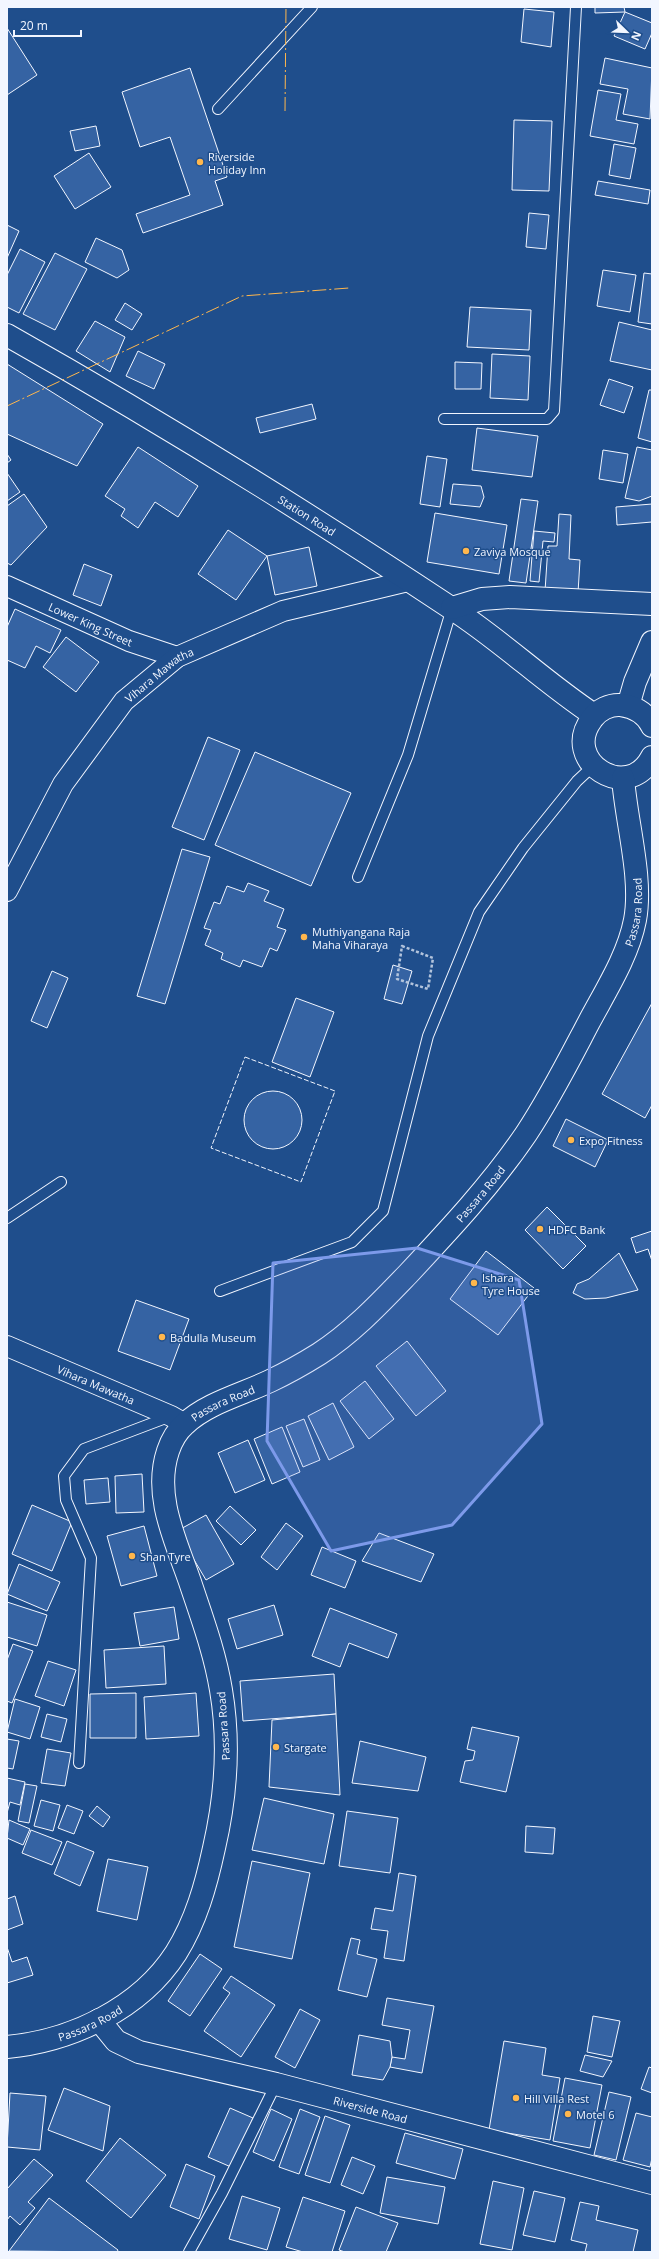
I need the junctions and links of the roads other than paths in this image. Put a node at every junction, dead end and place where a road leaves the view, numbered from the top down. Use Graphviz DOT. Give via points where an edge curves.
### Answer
graph roads {
  1 [pos="312,7"];
  2 [pos="576,7"];
  3 [pos="218,109"];
  4 [pos="7,335"];
  5 [pos="444,419"];
  6 [pos="408,581"];
  7 [pos="11,594"];
  8 [pos="652,604"];
  9 [pos="452,608"];
  10 [pos="652,642"];
  11 [pos="176,657"];
  12 [pos="628,706"];
  13 [pos="594,715"];
  14 [pos="652,726"];
  15 [pos="652,757"];
  16 [pos="593,766"];
  17 [pos="623,778"];
  18 [pos="358,877"];
  19 [pos="7,891"];
  20 [pos="61,1182"];
  21 [pos="7,1218"];
  22 [pos="220,1291"];
  23 [pos="7,1346"];
  24 [pos="178,1420"];
  25 [pos="79,1763"];
  26 [pos="99,2020"];
  27 [pos="7,2047"];
  28 [pos="276,2084"];
  29 [pos="652,2183"];
  30 [pos="189,2252"];
  1 -- 3 [label="lane"];
  2 -- 5 [label="lane" via="554,410 547,419"];
  4 -- 6 [label="main road, Station Road" via="231,467"];
  6 -- 9 [label="main road, Station Road"];
  6 -- 11 [label="street, Vihara Mawatha" via="283,611"];
  7 -- 11 [label="street, Lower King Street" via="129,642"];
  8 -- 9 [label="main road" via="510,598 482,599"];
  9 -- 13 [label="main road, Station Road" via="567,698"];
  9 -- 18 [label="lane" via="408,755"];
  10 -- 12 [label="main road"];
  11 -- 19 [label="street, Vihara Mawatha" via="124,701 63,784"];
  12 -- 13 [label="main road" via="604,708"];
  12 -- 14 [label="main road" via="640,711"];
  13 -- 16 [label="main road" via="584,735 587,757"];
  15 -- 17 [label="main road" via="642,770"];
  16 -- 17 [label="main road" via="607,775"];
  16 -- 22 [label="lane" via="577,780 545,820 479,912 428,1036 383,1211 352,1242"];
  17 -- 24 [label="main road, Passara Road" via="637,896 632,933 599,1005 527,1133 467,1210 363,1320 323,1351 297,1367 210,1408"];
  20 -- 21 [label="lane"];
  23 -- 24 [label="street, Vihara Mawatha"];
  24 -- 25 [label="lane" via="84,1449 64,1476 66,1500 91,1558"];
  24 -- 26 [label="main road, Passara Road" via="163,1473 163,1486 172,1532 204,1622 221,1690 226,1750 223,1805 203,1892 193,1921 174,1956 146,1988"];
  26 -- 27 [label="main road, Passara Road" via="53,2040"];
  26 -- 28 [label="main road, Riverside Road" via="116,2041 139,2052"];
  28 -- 29 [label="main road, Riverside Road"];
  28 -- 30 [label="lane" via="222,2193"];
}
